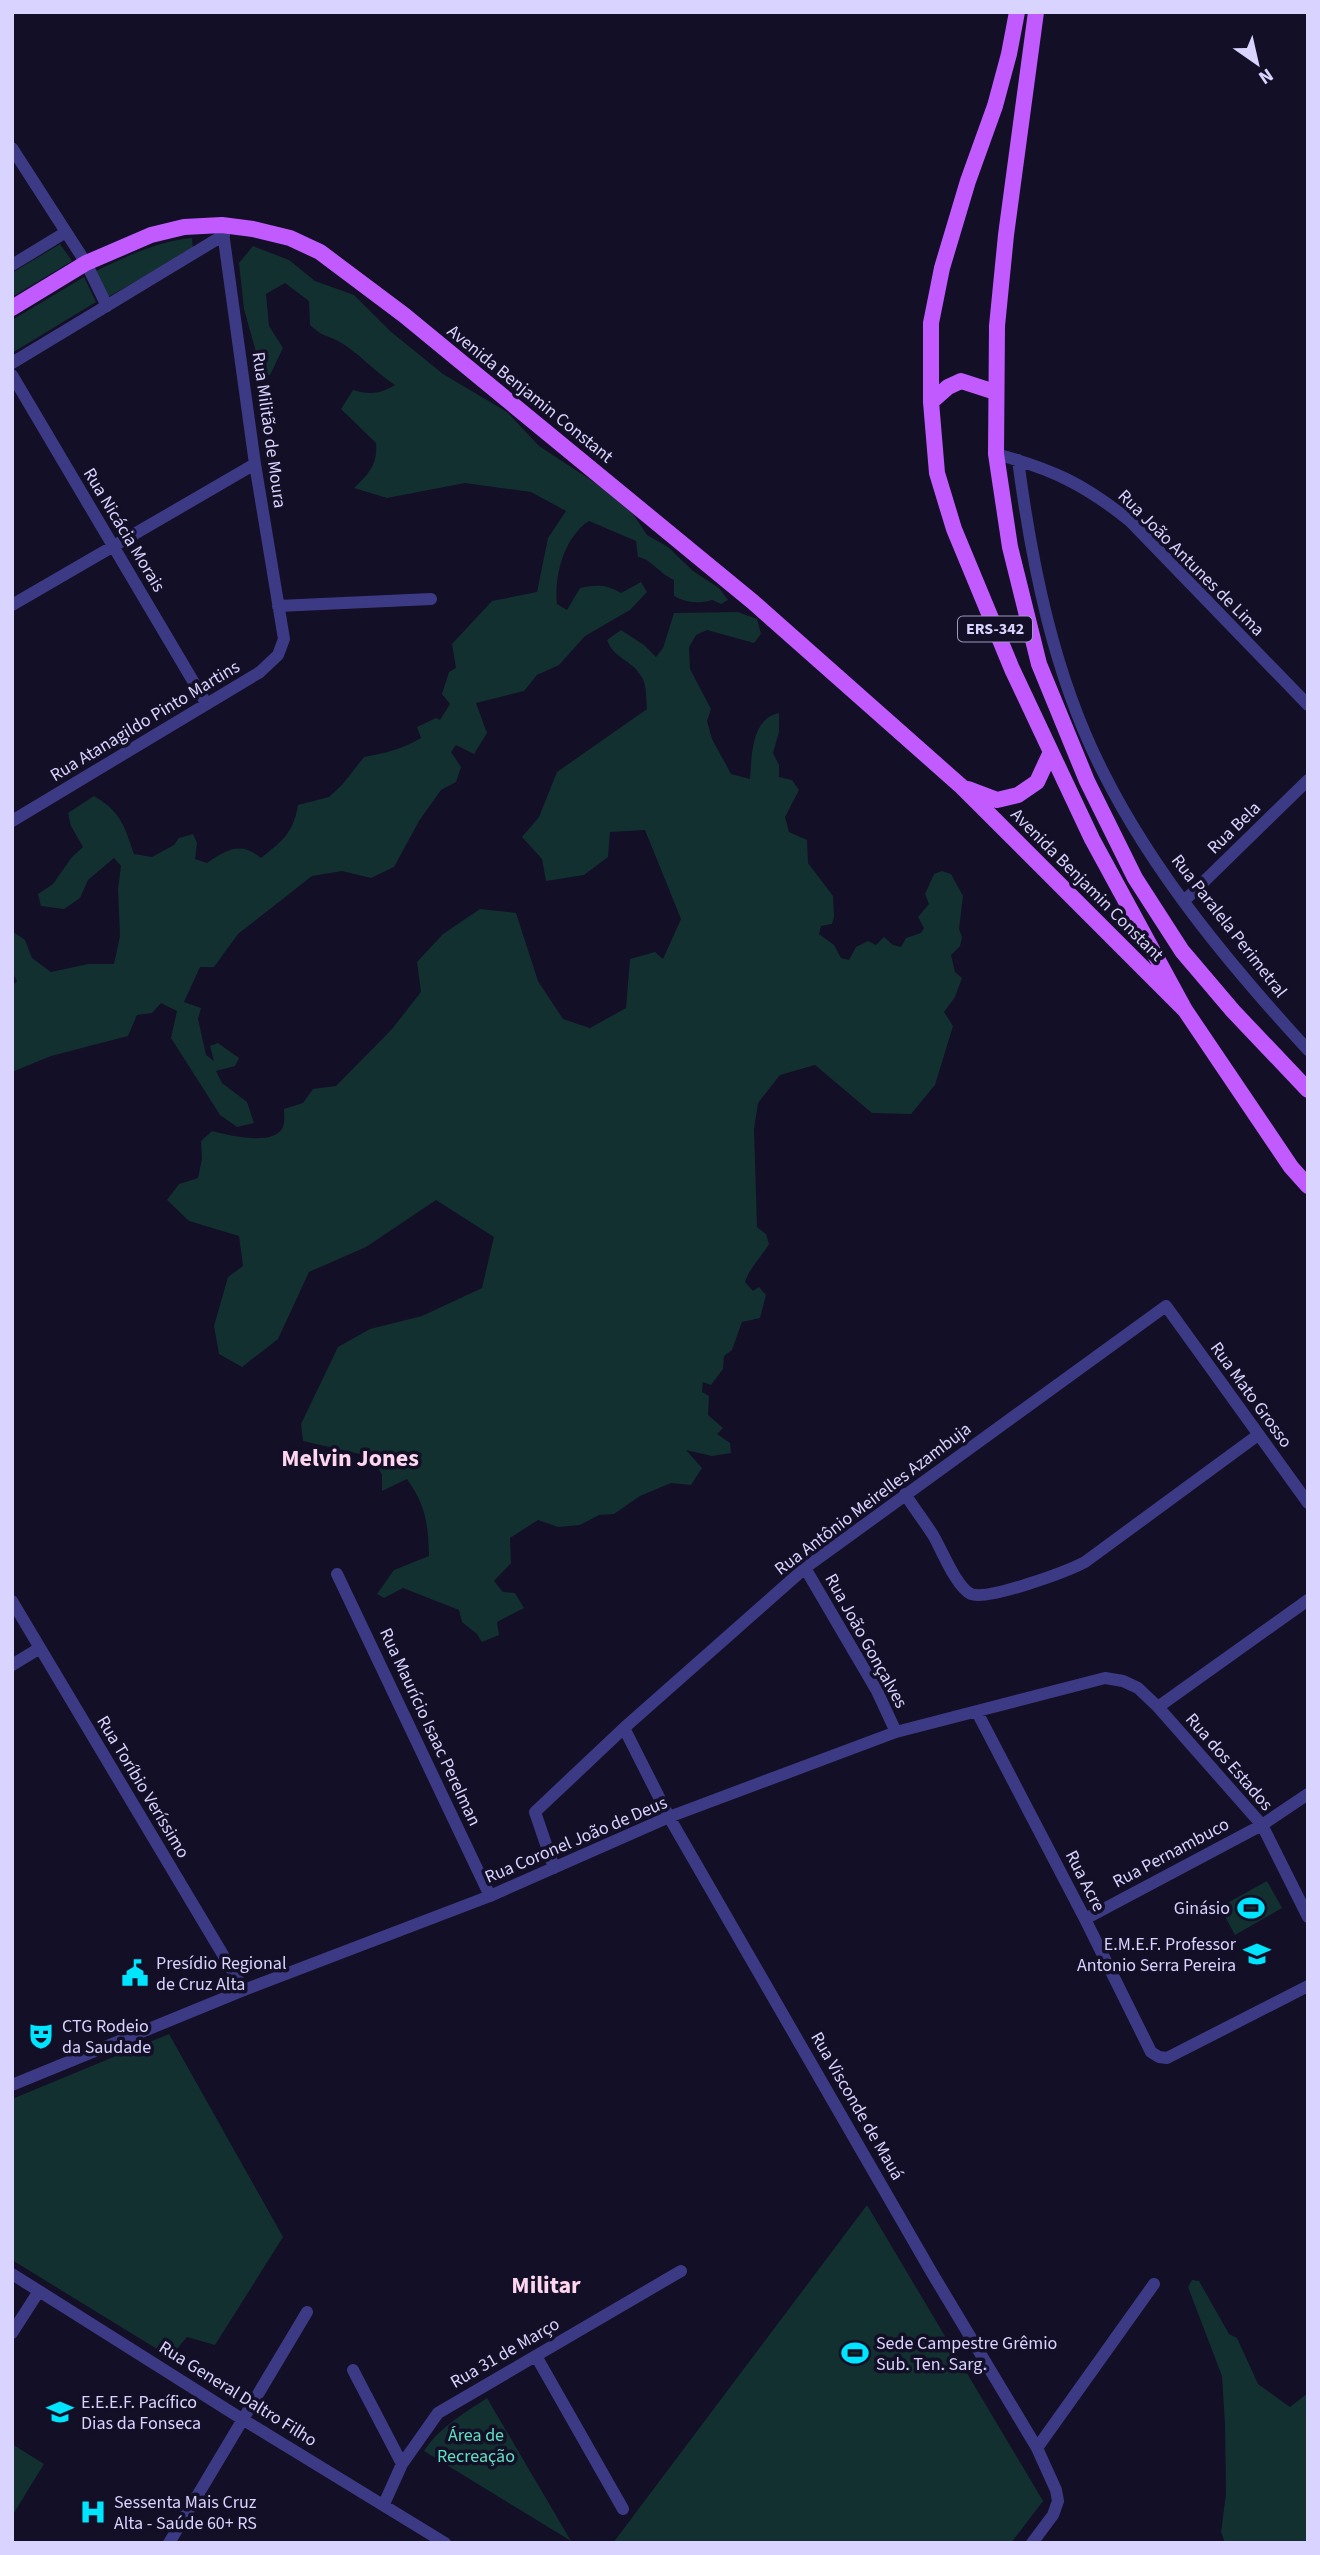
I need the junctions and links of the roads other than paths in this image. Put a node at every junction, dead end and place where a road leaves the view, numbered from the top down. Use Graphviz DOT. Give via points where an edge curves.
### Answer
graph roads {
  1 [pos="1017,12"];
  2 [pos="1036,12"];
  3 [pos="12,148"];
  4 [pos="223,230"];
  5 [pos="66,232"];
  6 [pos="86,263"];
  7 [pos="12,265"];
  8 [pos="107,306"];
  9 [pos="12,308"];
  10 [pos="12,363"];
  11 [pos="12,375"];
  12 [pos="995,392"];
  13 [pos="931,402"];
  14 [pos="996,454"];
  15 [pos="1018,460"];
  16 [pos="255,464"];
  17 [pos="113,547"];
  18 [pos="431,599"];
  19 [pos="12,605"];
  20 [pos="278,606"];
  21 [pos="284,639"];
  22 [pos="206,703"];
  23 [pos="1308,705"];
  24 [pos="1050,754"];
  25 [pos="1308,780"];
  26 [pos="962,787"];
  27 [pos="14,815"];
  28 [pos="1184,901"];
  29 [pos="1185,1010"];
  30 [pos="1308,1050"];
  31 [pos="1308,1090"];
  32 [pos="1308,1186"];
  33 [pos="1166,1306"];
  34 [pos="1258,1435"];
  35 [pos="905,1494"];
  36 [pos="1308,1503"];
  37 [pos="805,1568"];
  38 [pos="337,1574"];
  39 [pos="1308,1600"];
  40 [pos="12,1601"];
  41 [pos="40,1648"];
  42 [pos="12,1665"];
  43 [pos="1158,1707"];
  44 [pos="977,1712"];
  45 [pos="624,1728"];
  46 [pos="896,1732"];
  47 [pos="1308,1794"];
  48 [pos="669,1817"];
  49 [pos="1262,1825"];
  50 [pos="554,1868"];
  51 [pos="490,1896"];
  52 [pos="1308,1917"];
  53 [pos="1086,1919"];
  54 [pos="1308,1986"];
  55 [pos="244,1990"];
  56 [pos="12,2085"];
  57 [pos="681,2271"];
  58 [pos="12,2274"];
  59 [pos="1154,2284"];
  60 [pos="38,2291"];
  61 [pos="307,2312"];
  62 [pos="12,2333"];
  63 [pos="536,2356"];
  64 [pos="353,2370"];
  65 [pos="242,2419"];
  66 [pos="1037,2448"];
  67 [pos="402,2464"];
  68 [pos="384,2504"];
  69 [pos="623,2509"];
  70 [pos="169,2543"];
  71 [pos="445,2543"];
  72 [pos="1032,2543"];
  1 -- 13 [label="main road, ERS-342" via="995,106 942,268 931,323"];
  2 -- 12 [label="main road, ERS-342" via="1006,235"];
  3 -- 5 [label="street"];
  4 -- 6 [label="main road, Avenida Benjamin Constant" via="184,227 152,235"];
  4 -- 8 [label="street"];
  4 -- 16 [label="street, Rua Militão de Moura"];
  4 -- 26 [label="main road, Avenida Benjamin Constant" via="290,238 320,252 753,601"];
  5 -- 6 [label="street"];
  5 -- 7 [label="street"];
  6 -- 8 [label="street"];
  6 -- 9 [label="main road, Avenida Benjamin Constant"];
  8 -- 10 [label="street"];
  11 -- 17 [label="street, Rua Nicácia Morais"];
  12 -- 13 [label="main road" via="961,381"];
  12 -- 14 [label="main road, ERS-342"];
  13 -- 24 [label="main road, ERS-342" via="937,473 954,528"];
  14 -- 15 [label="street, Rua João Antunes de Lima"];
  14 -- 31 [label="main road, ERS-342" via="1010,547 1039,664 1099,805 1135,878 1182,951"];
  15 -- 23 [label="street, Rua João Antunes de Lima" via="1057,473 1130,521"];
  15 -- 28 [label="street, Rua Paralela Perimetral" via="1028,534 1070,695 1102,772"];
  16 -- 17 [label="street"];
  16 -- 20 [label="street, Rua Militão de Moura"];
  17 -- 19 [label="street"];
  17 -- 22 [label="street, Rua Nicácia Morais"];
  18 -- 20 [label="street"];
  20 -- 21 [label="street, Rua Militão de Moura"];
  21 -- 22 [label="street, Rua Atanagildo Pinto Martins" via="270,664"];
  22 -- 27 [label="street, Rua Atanagildo Pinto Martins"];
  24 -- 26 [label="main road, Avenida Benjamin Constant" via="1037,782 1018,795 998,800"];
  24 -- 29 [label="main road, ERS-342"];
  25 -- 28 [label="street, Rua Bela"];
  26 -- 29 [label="main road, Avenida Benjamin Constant"];
  28 -- 30 [label="street, Rua Paralela Perimetral"];
  29 -- 32 [label="main road, ERS-342"];
  33 -- 34 [label="street, Rua Mato Grosso"];
  33 -- 35 [label="street, Rua Antônio Meirelles Azambuja"];
  34 -- 35 [label="street" via="1085,1562 987,1595 971,1594 960,1585"];
  34 -- 36 [label="street, Rua Mato Grosso"];
  35 -- 37 [label="street, Rua Antônio Meirelles Azambuja"];
  37 -- 45 [label="street, Rua Antônio Meirelles Azambuja"];
  37 -- 46 [label="street, Rua João Gonçalves"];
  38 -- 51 [label="street, Rua Maurício Isaac Perelman"];
  39 -- 43 [label="street"];
  40 -- 41 [label="street, Rua Toríbio Veríssimo"];
  41 -- 42 [label="street"];
  41 -- 55 [label="street, Rua Toríbio Veríssimo"];
  43 -- 44 [label="street, Rua Coronel João de Deus" via="1138,1688 1105,1678"];
  43 -- 49 [label="street, Rua dos Estados"];
  44 -- 46 [label="street, Rua Coronel João de Deus"];
  44 -- 53 [label="street, Rua Acre"];
  45 -- 48 [label="street, Rua Visconde de Mauá"];
  45 -- 50 [label="street, Rua Antônio Meirelles Azambuja" via="536,1812"];
  46 -- 48 [label="street, Rua Coronel João de Deus"];
  47 -- 49 [label="street, Rua Pernambuco"];
  48 -- 50 [label="street, Rua Coronel João de Deus"];
  48 -- 66 [label="street, Rua Visconde de Mauá"];
  49 -- 52 [label="street, Rua dos Estados"];
  49 -- 53 [label="street, Rua Pernambuco"];
  50 -- 51 [label="street, Rua Coronel João de Deus"];
  51 -- 55 [label="street, Rua Coronel João de Deus"];
  53 -- 54 [label="street, Rua Acre" via="1151,2052 1159,2057 1167,2058"];
  55 -- 56 [label="street, Rua Coronel João de Deus"];
  57 -- 63 [label="street, Rua 31 de Março"];
  58 -- 60 [label="street, Rua General Daltro Filho"];
  59 -- 66 [label="street"];
  60 -- 62 [label="street"];
  60 -- 65 [label="street, Rua General Daltro Filho"];
  61 -- 65 [label="street"];
  63 -- 67 [label="street, Rua 31 de Março" via="438,2413"];
  63 -- 69 [label="street"];
  64 -- 67 [label="street"];
  65 -- 68 [label="street, Rua General Daltro Filho"];
  65 -- 70 [label="street"];
  66 -- 72 [label="street, Rua Visconde de Mauá" via="1058,2501 1054,2515"];
  67 -- 68 [label="street, Rua 31 de Março"];
  68 -- 71 [label="street, Rua General Daltro Filho"];
}
